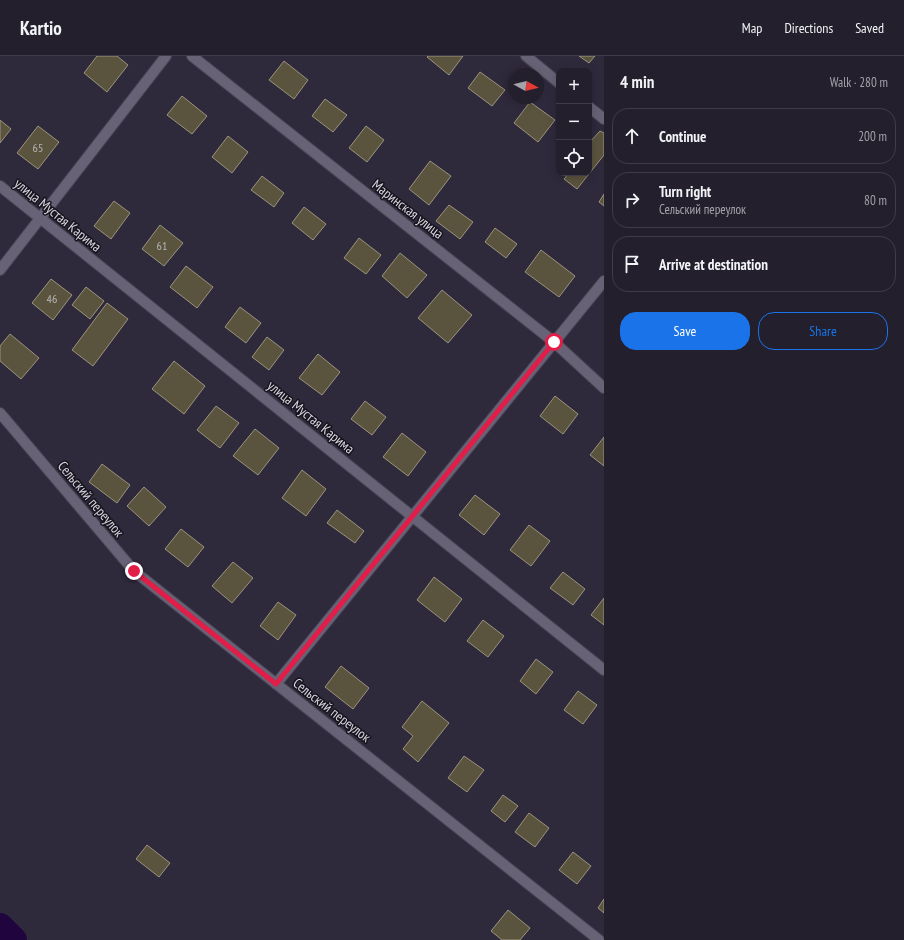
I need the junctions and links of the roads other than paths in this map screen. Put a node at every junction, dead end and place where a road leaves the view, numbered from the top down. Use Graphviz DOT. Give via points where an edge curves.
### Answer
graph roads {
  1 [pos="166,56"];
  2 [pos="192,56"];
  3 [pos="526,56"];
  4 [pos="556,81"];
  5 [pos="592,109"];
  6 [pos="604,119"];
  7 [pos="0,186"];
  8 [pos="40,218"];
  9 [pos="0,270"];
  10 [pos="604,281"];
  11 [pos="554,342"];
  12 [pos="604,388"];
  13 [pos="0,413"];
  14 [pos="412,515"];
  15 [pos="604,670"];
  16 [pos="276,684"];
  17 [pos="599,940"];
  1 -- 8 [label="street"];
  2 -- 11 [label="street, Маринская улица"];
  3 -- 4 [label="street"];
  5 -- 6 [label="street"];
  7 -- 8 [label="street, улица Мустая Карима"];
  8 -- 9 [label="street"];
  8 -- 14 [label="street, улица Мустая Карима"];
  10 -- 11 [label="street"];
  11 -- 12 [label="street, Маринская улица"];
  11 -- 14 [label="street"];
  13 -- 16 [label="street, Сельский переулок" via="134,571"];
  14 -- 15 [label="street, улица Мустая Карима"];
  14 -- 16 [label="street"];
  16 -- 17 [label="street, Сельский переулок"];
}
